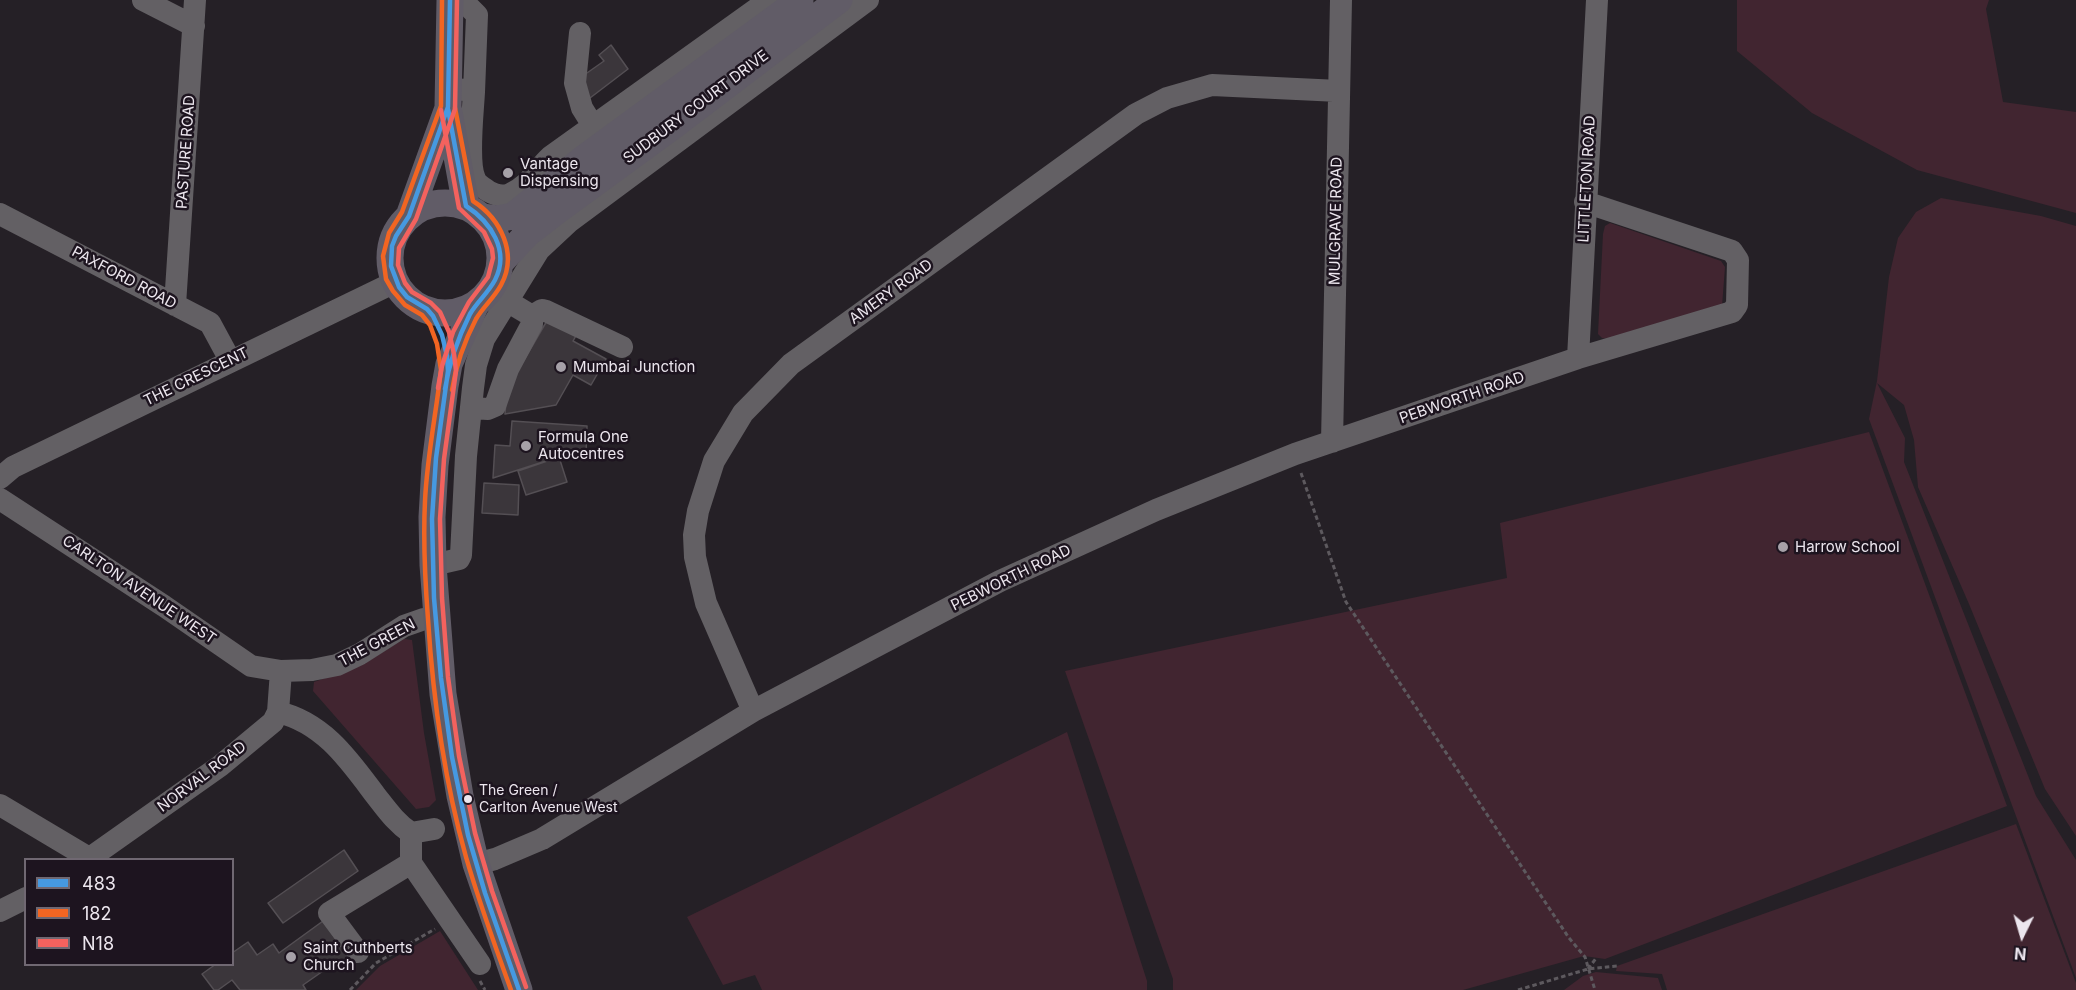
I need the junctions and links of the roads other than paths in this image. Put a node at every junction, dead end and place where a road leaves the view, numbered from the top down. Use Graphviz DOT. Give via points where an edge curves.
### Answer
graph roads {
  1 [pos="143,0"];
  2 [pos="195,0"];
  3 [pos="451,0"];
  4 [pos="769,0"];
  5 [pos="800,0"];
  6 [pos="839,0"];
  7 [pos="868,0"];
  8 [pos="1341,0"];
  9 [pos="1596,0"];
  10 [pos="194,26"];
  11 [pos="580,33"];
  12 [pos="1338,91"];
  13 [pos="474,92"];
  14 [pos="448,97"];
  15 [pos="665,116"];
  16 [pos="599,135"];
  17 [pos="1585,202"];
  18 [pos="474,212"];
  19 [pos="0,214"];
  20 [pos="409,216"];
  21 [pos="567,216"];
  22 [pos="500,263"];
  23 [pos="395,282"];
  24 [pos="507,301"];
  25 [pos="476,304"];
  26 [pos="175,305"];
  27 [pos="429,311"];
  28 [pos="532,316"];
  29 [pos="622,347"];
  30 [pos="1578,358"];
  31 [pos="230,360"];
  32 [pos="447,375"];
  33 [pos="472,398"];
  34 [pos="1332,442"];
  35 [pos="0,478"];
  36 [pos="0,499"];
  37 [pos="433,565"];
  38 [pos="437,618"];
  39 [pos="281,671"];
  40 [pos="753,711"];
  41 [pos="278,712"];
  42 [pos="0,805"];
  43 [pos="434,828"];
  44 [pos="411,833"];
  45 [pos="86,858"];
  46 [pos="89,858"];
  47 [pos="411,863"];
  48 [pos="476,864"];
  49 [pos="24,899"];
  50 [pos="0,911"];
  51 [pos="358,952"];
  52 [pos="480,964"];
  53 [pos="519,990"];
  1 -- 10 [label="street"];
  2 -- 10 [label="street, PASTURE ROAD"];
  3 -- 13 [label="street" via="477,15"];
  3 -- 14 [label="main road"];
  4 -- 16 [label="street, SUDBURY COURT DRIVE"];
  5 -- 15 [label="main road, SUDBURY COURT DRIVE"];
  6 -- 15 [label="main road, SUDBURY COURT DRIVE"];
  7 -- 21 [label="street, SUDBURY COURT DRIVE"];
  8 -- 12 [label="street, MULGRAVE ROAD"];
  9 -- 17 [label="street, LITTLETON ROAD"];
  10 -- 26 [label="street, PASTURE ROAD"];
  11 -- 16 [label="street" via="574,83 582,108"];
  12 -- 34 [label="street, MULGRAVE ROAD"];
  12 -- 40 [label="street, AMERY ROAD" via="1212,85 1167,98 1136,114 791,364 743,413 714,461 694,535 706,603"];
  13 -- 14 [label="street"];
  13 -- 16 [label="street" via="472,169 475,180 492,194 510,195 550,157"];
  14 -- 18 [label="main road"];
  14 -- 20 [label="main road"];
  15 -- 16 [label="main road, SUDBURY COURT DRIVE"];
  15 -- 21 [label="main road, SUDBURY COURT DRIVE"];
  16 -- 18 [label="main road, SUDBURY COURT DRIVE" via="513,216 497,219"];
  17 -- 30 [label="street, LITTLETON ROAD"];
  17 -- 30 [label="street, PEBWORTH ROAD" via="1732,251 1738,260 1737,305 1732,312"];
  18 -- 20 [label="main road" via="443,202"];
  18 -- 22 [label="main road" via="495,235"];
  19 -- 26 [label="street, PAXFORD ROAD"];
  20 -- 23 [label="main road" via="391,245 390,264"];
  21 -- 22 [label="main road, SUDBURY COURT DRIVE" via="528,234"];
  21 -- 24 [label="street" via="539,250"];
  22 -- 25 [label="main road" via="497,278"];
  23 -- 27 [label="main road" via="408,299"];
  23 -- 31 [label="street, THE CRESCENT"];
  24 -- 28 [label="street"];
  24 -- 33 [label="street" via="484,339"];
  25 -- 27 [label="main road" via="456,312"];
  25 -- 32 [label="main road"];
  26 -- 31 [label="street, PAXFORD ROAD" via="210,323"];
  27 -- 32 [label="main road" via="442,335"];
  28 -- 29 [label="street" via="546,310"];
  28 -- 33 [label="street" via="532,324 508,369 495,406 488,409"];
  30 -- 34 [label="street, PEBWORTH ROAD"];
  31 -- 35 [label="street, THE CRESCENT" via="13,467"];
  32 -- 33 [label="street"];
  32 -- 37 [label="main road" via="435,465"];
  33 -- 37 [label="street" via="461,555 459,559"];
  34 -- 40 [label="street, PEBWORTH ROAD" via="1156,510 1000,581"];
  36 -- 39 [label="street, CARLTON AVENUE WEST" via="251,666"];
  37 -- 38 [label="main road"];
  38 -- 39 [label="street, THE GREEN" via="424,618 404,626 337,665"];
  38 -- 48 [label="main road" via="449,741"];
  39 -- 41 [label="street"];
  40 -- 48 [label="street, PEBWORTH ROAD" via="542,839"];
  41 -- 44 [label="street" via="312,725 346,756 398,825"];
  41 -- 46 [label="street, NORVAL ROAD" via="273,722 220,766"];
  42 -- 45 [label="street"];
  43 -- 44 [label="street"];
  44 -- 47 [label="street"];
  47 -- 51 [label="street" via="329,913"];
  47 -- 52 [label="street"];
  48 -- 53 [label="main road"];
  49 -- 50 [label="street"];
}
